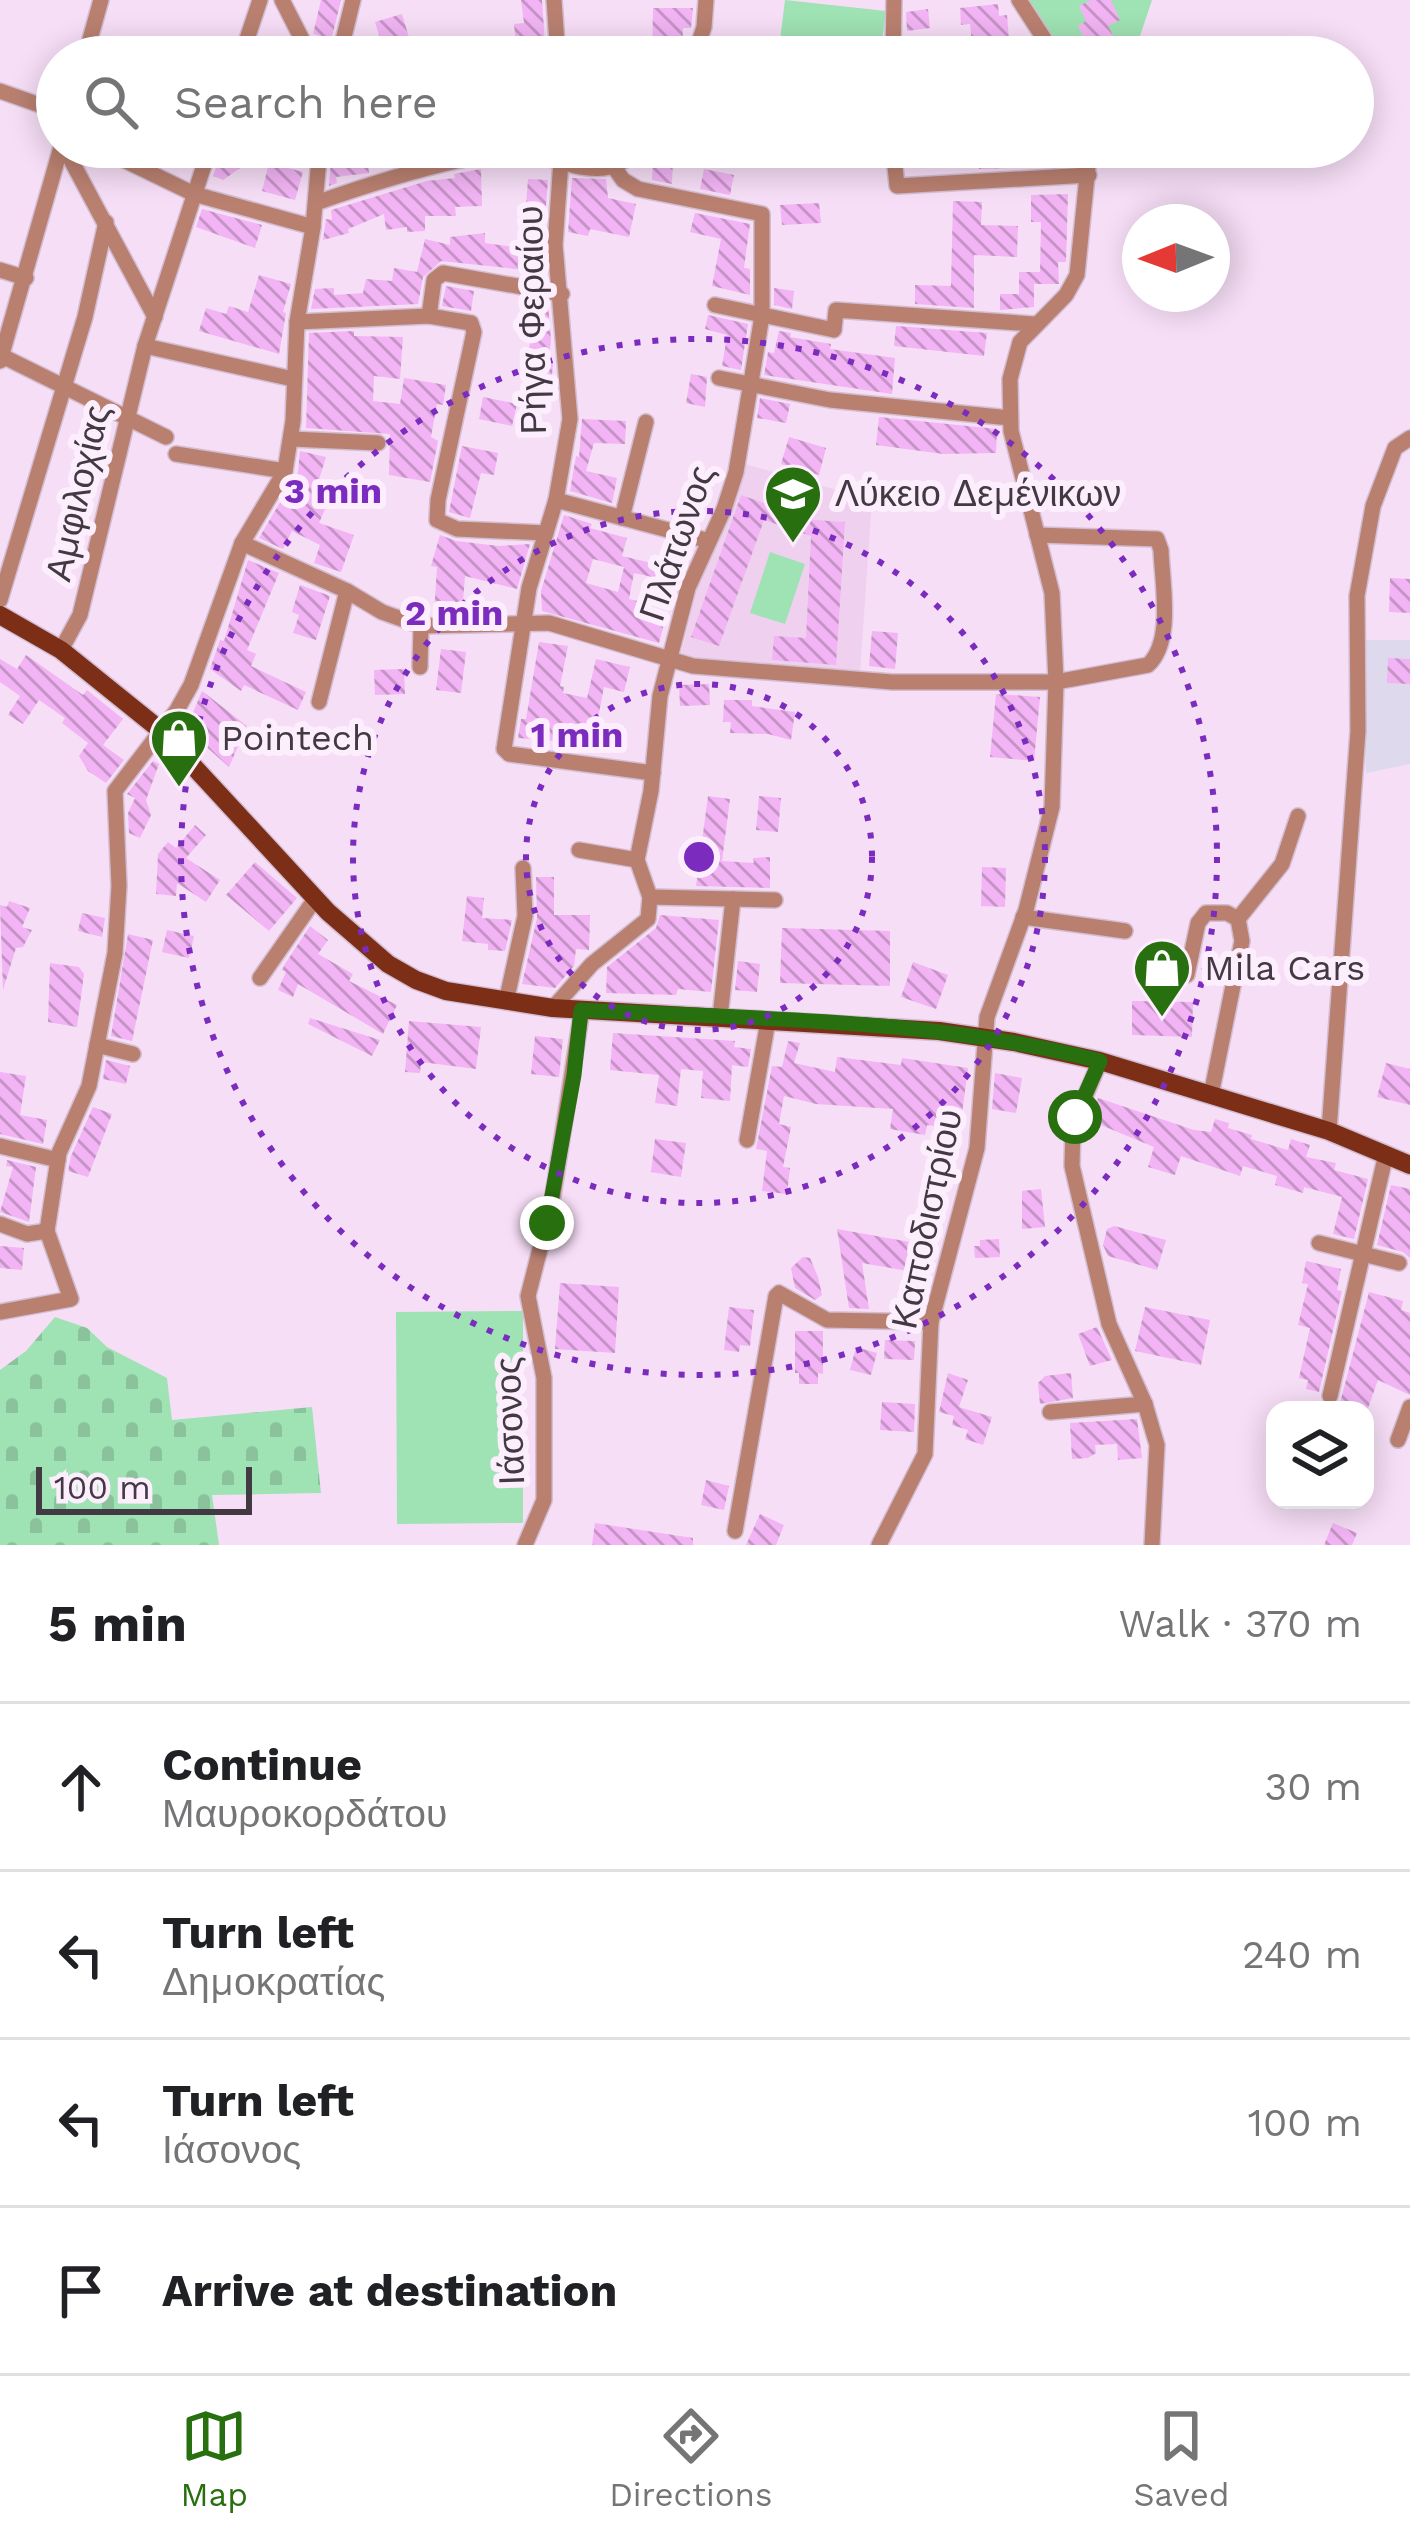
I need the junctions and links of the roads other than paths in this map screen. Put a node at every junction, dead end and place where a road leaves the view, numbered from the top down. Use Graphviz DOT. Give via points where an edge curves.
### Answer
graph roads {
  1 [pos="101,0"];
  2 [pos="260,0"];
  3 [pos="282,0"];
  4 [pos="353,0"];
  5 [pos="554,0"];
  6 [pos="706,0"];
  7 [pos="894,0"];
  8 [pos="1019,0"];
  9 [pos="91,36"];
  10 [pos="248,36"];
  11 [pos="300,36"];
  12 [pos="344,36"];
  13 [pos="557,36"];
  14 [pos="701,36"];
  15 [pos="893,36"];
  16 [pos="1042,36"];
  17 [pos="0,92"];
  18 [pos="36,104"];
  19 [pos="56,168"];
  20 [pos="74,168"];
  21 [pos="140,168"];
  22 [pos="203,168"];
  23 [pos="318,168"];
  24 [pos="426,168"];
  25 [pos="561,168"];
  26 [pos="615,168"];
  27 [pos="895,168"];
  28 [pos="1089,168"];
  29 [pos="1089,175"];
  30 [pos="194,194"];
  31 [pos="316,203"];
  32 [pos="106,222"];
  33 [pos="313,226"];
  34 [pos="0,270"];
  35 [pos="26,278"];
  36 [pos="562,294"];
  37 [pos="715,305"];
  38 [pos="429,316"];
  39 [pos="761,316"];
  40 [pos="155,317"];
  41 [pos="297,322"];
  42 [pos="1034,324"];
  43 [pos="146,346"];
  44 [pos="1,357"];
  45 [pos="719,378"];
  46 [pos="293,379"];
  47 [pos="750,383"];
  48 [pos="64,384"];
  49 [pos="127,416"];
  50 [pos="1010,418"];
  51 [pos="646,422"];
  52 [pos="166,437"];
  53 [pos="1410,438"];
  54 [pos="292,439"];
  55 [pos="378,443"];
  56 [pos="176,454"];
  57 [pos="285,471"];
  58 [pos="556,500"];
  59 [pos="622,518"];
  60 [pos="546,533"];
  61 [pos="1037,535"];
  62 [pos="709,541"];
  63 [pos="242,544"];
  64 [pos="347,591"];
  65 [pos="0,600"];
  66 [pos="0,615"];
  67 [pos="524,622"];
  68 [pos="421,626"];
  69 [pos="61,650"];
  70 [pos="668,661"];
  71 [pos="420,667"];
  72 [pos="1056,682"];
  73 [pos="319,702"];
  74 [pos="159,729"];
  75 [pos="653,773"];
  76 [pos="1298,816"];
  77 [pos="579,850"];
  78 [pos="637,860"];
  79 [pos="523,868"];
  80 [pos="650,897"];
  81 [pos="315,899"];
  82 [pos="733,899"];
  83 [pos="775,900"];
  84 [pos="1023,917"];
  85 [pos="1238,919"];
  86 [pos="1125,931"];
  87 [pos="1187,976"];
  88 [pos="260,978"];
  89 [pos="506,1002"];
  90 [pos="553,1008"];
  91 [pos="581,1010"];
  92 [pos="719,1017"];
  93 [pos="768,1021"];
  94 [pos="987,1038"];
  95 [pos="98,1045"];
  96 [pos="133,1054"];
  97 [pos="1100,1061"];
  98 [pos="1211,1095"];
  99 [pos="1329,1131"];
  100 [pos="747,1140"];
  101 [pos="0,1146"];
  102 [pos="1387,1154"];
  103 [pos="58,1160"];
  104 [pos="1410,1165"];
  105 [pos="0,1224"];
  106 [pos="47,1231"];
  107 [pos="1319,1244"];
  108 [pos="1363,1254"];
  109 [pos="1400,1263"];
  110 [pos="0,1312"];
  111 [pos="931,1322"];
  112 [pos="1330,1396"];
  113 [pos="1144,1404"];
  114 [pos="1410,1407"];
  115 [pos="1050,1412"];
  116 [pos="1398,1440"];
  117 [pos="735,1531"];
  118 [pos="525,1545"];
  119 [pos="879,1545"];
  120 [pos="1152,1545"];
  1 -- 9 [label="street"];
  2 -- 10 [label="street"];
  3 -- 11 [label="street"];
  4 -- 12 [label="street"];
  5 -- 13 [label="street"];
  6 -- 14 [label="street"];
  7 -- 15 [label="street"];
  8 -- 16 [label="street"];
  17 -- 18 [label="street"];
  19 -- 35 [label="street"];
  20 -- 32 [label="street"];
  21 -- 30 [label="street"];
  22 -- 30 [label="street, Αμφιλοχίας"];
  23 -- 31 [label="street"];
  24 -- 31 [label="street"];
  25 -- 36 [label="street, Ρήγα Φεραίου" via="555,245"];
  26 -- 39 [label="street, Πλάτωνος" via="638,189 762,214"];
  27 -- 29 [label="street" via="897,186"];
  28 -- 29 [label="street"];
  29 -- 42 [label="street" via="1075,281"];
  30 -- 33 [label="street"];
  30 -- 40 [label="street, Αμφιλοχίας"];
  31 -- 33 [label="street"];
  32 -- 40 [label="street"];
  32 -- 48 [label="street"];
  33 -- 41 [label="street"];
  34 -- 35 [label="street"];
  35 -- 44 [label="street"];
  36 -- 38 [label="street" via="443,273 434,280"];
  36 -- 58 [label="street, Ρήγα Φεραίου" via="571,419"];
  37 -- 39 [label="street"];
  38 -- 41 [label="street"];
  38 -- 60 [label="street" via="471,323 473,332 437,520 457,529"];
  39 -- 42 [label="street" via="834,330 836,310"];
  39 -- 47 [label="street, Πλάτωνος"];
  40 -- 43 [label="street, Αμφιλοχίας"];
  41 -- 46 [label="street"];
  42 -- 50 [label="street, Καποδιστρίου" via="1013,355"];
  43 -- 46 [label="street"];
  43 -- 49 [label="street, Αμφιλοχίας"];
  44 -- 48 [label="street"];
  45 -- 47 [label="street"];
  46 -- 54 [label="street"];
  47 -- 50 [label="street" via="830,400"];
  47 -- 62 [label="street, Πλάτωνος" via="731,492"];
  48 -- 49 [label="street"];
  48 -- 65 [label="street"];
  49 -- 52 [label="street"];
  49 -- 69 [label="street, Αμφιλοχίας" via="80,615"];
  50 -- 61 [label="street, Καποδιστρίου"];
  51 -- 59 [label="street"];
  53 -- 99 [label="street" via="1390,459 1359,577 1358,731"];
  54 -- 55 [label="street"];
  54 -- 57 [label="street"];
  56 -- 57 [label="street"];
  57 -- 63 [label="street"];
  58 -- 59 [label="street"];
  58 -- 60 [label="street, Ρήγα Φεραίου"];
  59 -- 62 [label="street"];
  60 -- 67 [label="street, Ρήγα Φεραίου"];
  61 -- 72 [label="street, Καποδιστρίου" via="1052,593"];
  61 -- 72 [label="street" via="1152,536 1161,550 1159,655 1148,665"];
  62 -- 70 [label="street, Πλάτωνος"];
  63 -- 64 [label="street"];
  63 -- 74 [label="street" via="191,685"];
  64 -- 68 [label="street"];
  64 -- 73 [label="street"];
  66 -- 69 [label="main road"];
  67 -- 68 [label="street"];
  67 -- 70 [label="street"];
  67 -- 75 [label="street, Ρήγα Φεραίου" via="504,749"];
  68 -- 71 [label="street"];
  69 -- 74 [label="main road"];
  70 -- 72 [label="street" via="854,680"];
  70 -- 75 [label="street, Πλάτωνος"];
  72 -- 84 [label="street, Καποδιστρίου" via="1052,807"];
  74 -- 81 [label="main road"];
  74 -- 95 [label="street" via="115,791 115,953"];
  75 -- 78 [label="street, Πλάτωνος"];
  76 -- 85 [label="street" via="1282,864"];
  77 -- 78 [label="street"];
  78 -- 80 [label="street, Πλάτωνος"];
  79 -- 89 [label="street" via="525,916"];
  80 -- 82 [label="street"];
  80 -- 90 [label="street" via="648,919"];
  81 -- 88 [label="street"];
  81 -- 89 [label="main road" via="402,974"];
  82 -- 83 [label="street"];
  82 -- 92 [label="street"];
  84 -- 86 [label="street"];
  84 -- 94 [label="street, Καποδιστρίου" via="991,1002"];
  85 -- 87 [label="street" via="1206,913"];
  85 -- 98 [label="street" via="1242,941"];
  89 -- 90 [label="main road"];
  90 -- 91 [label="main road"];
  91 -- 92 [label="main road"];
  91 -- 118 [label="street, Ιάσονος" via="552,1202 528,1296 544,1378 544,1500"];
  92 -- 93 [label="main road"];
  93 -- 94 [label="main road"];
  93 -- 100 [label="street"];
  94 -- 97 [label="main road"];
  94 -- 111 [label="street, Καποδιστρίου" via="977,1148"];
  95 -- 96 [label="street"];
  95 -- 103 [label="street"];
  97 -- 98 [label="main road"];
  97 -- 113 [label="street" via="1072,1124 1072,1166 1109,1324"];
  98 -- 99 [label="main road"];
  99 -- 102 [label="main road"];
  101 -- 103 [label="street"];
  102 -- 104 [label="main road"];
  102 -- 108 [label="street"];
  103 -- 106 [label="street"];
  105 -- 106 [label="street"];
  106 -- 110 [label="street" via="71,1300"];
  107 -- 108 [label="street"];
  108 -- 109 [label="street"];
  108 -- 112 [label="street"];
  111 -- 117 [label="street" via="827,1320 776,1296"];
  111 -- 119 [label="street, Καποδιστρίου" via="925,1454"];
  113 -- 115 [label="street"];
  113 -- 120 [label="street" via="1159,1462"];
  114 -- 116 [label="street"];
}
